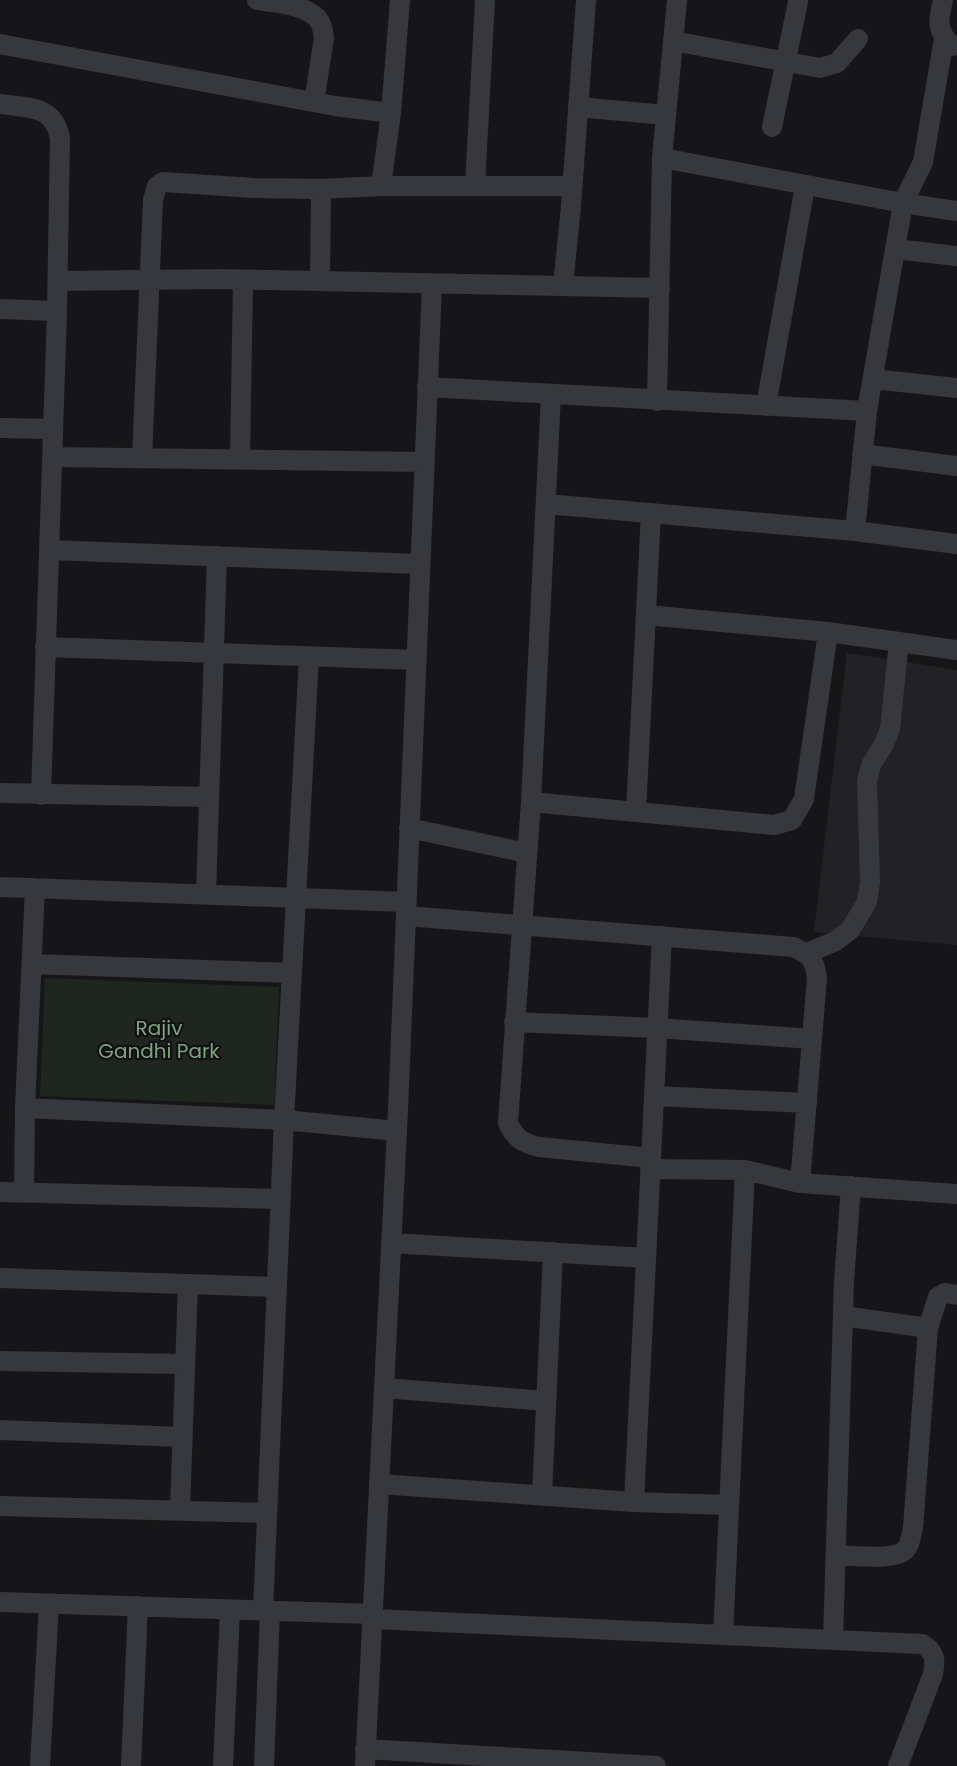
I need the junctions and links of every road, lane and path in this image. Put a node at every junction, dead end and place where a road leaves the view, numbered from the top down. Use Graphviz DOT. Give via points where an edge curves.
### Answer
graph roads {
  1 [pos="257,0"];
  2 [pos="400,0"];
  3 [pos="485,0"];
  4 [pos="586,0"];
  5 [pos="677,0"];
  6 [pos="943,0"];
  7 [pos="798,2"];
  8 [pos="858,39"];
  9 [pos="673,41"];
  10 [pos="0,44"];
  11 [pos="784,61"];
  12 [pos="314,102"];
  13 [pos="0,104"];
  14 [pos="578,107"];
  15 [pos="391,113"];
  16 [pos="666,115"];
  17 [pos="772,127"];
  18 [pos="662,158"];
  19 [pos="381,186"];
  20 [pos="475,186"];
  21 [pos="572,186"];
  22 [pos="805,186"];
  23 [pos="321,189"];
  24 [pos="903,204"];
  25 [pos="957,211"];
  26 [pos="895,249"];
  27 [pos="957,256"];
  28 [pos="149,280"];
  29 [pos="243,280"];
  30 [pos="58,281"];
  31 [pos="320,281"];
  32 [pos="432,284"];
  33 [pos="562,286"];
  34 [pos="660,288"];
  35 [pos="0,309"];
  36 [pos="57,311"];
  37 [pos="873,379"];
  38 [pos="427,387"];
  39 [pos="957,388"];
  40 [pos="551,395"];
  41 [pos="657,401"];
  42 [pos="766,406"];
  43 [pos="867,411"];
  44 [pos="0,428"];
  45 [pos="53,429"];
  46 [pos="862,454"];
  47 [pos="52,457"];
  48 [pos="142,458"];
  49 [pos="240,459"];
  50 [pos="424,462"];
  51 [pos="957,466"];
  52 [pos="546,504"];
  53 [pos="651,513"];
  54 [pos="855,531"];
  55 [pos="957,544"];
  56 [pos="49,550"];
  57 [pos="217,556"];
  58 [pos="420,564"];
  59 [pos="647,615"];
  60 [pos="828,632"];
  61 [pos="899,642"];
  62 [pos="45,647"];
  63 [pos="957,650"];
  64 [pos="215,653"];
  65 [pos="309,657"];
  66 [pos="416,660"];
  67 [pos="0,793"];
  68 [pos="41,795"];
  69 [pos="209,797"];
  70 [pos="531,802"];
  71 [pos="636,812"];
  72 [pos="409,828"];
  73 [pos="527,853"];
  74 [pos="0,887"];
  75 [pos="35,888"];
  76 [pos="206,894"];
  77 [pos="295,897"];
  78 [pos="406,909"];
  79 [pos="521,925"];
  80 [pos="662,936"];
  81 [pos="807,953"];
  82 [pos="32,964"];
  83 [pos="292,974"];
  84 [pos="514,1022"];
  85 [pos="657,1028"];
  86 [pos="812,1039"];
  87 [pos="654,1096"];
  88 [pos="807,1103"];
  89 [pos="25,1108"];
  90 [pos="284,1120"];
  91 [pos="397,1131"];
  92 [pos="651,1163"];
  93 [pos="745,1170"];
  94 [pos="800,1183"];
  95 [pos="851,1186"];
  96 [pos="0,1192"];
  97 [pos="24,1193"];
  98 [pos="957,1194"];
  99 [pos="281,1199"];
  100 [pos="391,1243"];
  101 [pos="553,1252"];
  102 [pos="646,1258"];
  103 [pos="0,1278"];
  104 [pos="188,1284"];
  105 [pos="277,1287"];
  106 [pos="957,1295"];
  107 [pos="843,1316"];
  108 [pos="928,1328"];
  109 [pos="0,1360"];
  110 [pos="185,1364"];
  111 [pos="384,1388"];
  112 [pos="546,1401"];
  113 [pos="0,1430"];
  114 [pos="183,1437"];
  115 [pos="379,1484"];
  116 [pos="542,1496"];
  117 [pos="634,1502"];
  118 [pos="729,1505"];
  119 [pos="0,1506"];
  120 [pos="180,1510"];
  121 [pos="267,1513"];
  122 [pos="836,1555"];
  123 [pos="0,1602"];
  124 [pos="50,1604"];
  125 [pos="138,1606"];
  126 [pos="230,1610"];
  127 [pos="266,1611"];
  128 [pos="372,1617"];
  129 [pos="723,1635"];
  130 [pos="833,1640"];
  131 [pos="365,1757"];
  132 [pos="473,1760"];
  133 [pos="529,1762"];
  134 [pos="40,1766"];
  135 [pos="131,1766"];
  136 [pos="223,1766"];
  137 [pos="264,1766"];
  138 [pos="656,1766"];
  139 [pos="898,1766"];
  1 -- 12 [label="street" via="300,8 316,17 323,28"];
  2 -- 15 [label="street"];
  3 -- 20 [label="street"];
  4 -- 14 [label="street"];
  5 -- 9 [label="street"];
  6 -- 24 [label="street" via="940,32 948,43 923,162"];
  7 -- 11 [label="street"];
  8 -- 11 [label="street" via="844,57 830,66 820,68"];
  9 -- 11 [label="street"];
  9 -- 16 [label="street"];
  10 -- 12 [label="street"];
  11 -- 17 [label="street"];
  12 -- 15 [label="street"];
  13 -- 30 [label="street" via="35,108 58,125"];
  14 -- 16 [label="street"];
  14 -- 21 [label="street"];
  15 -- 19 [label="street"];
  16 -- 18 [label="street"];
  18 -- 22 [label="street"];
  18 -- 34 [label="street"];
  19 -- 20 [label="street"];
  19 -- 23 [label="street"];
  20 -- 21 [label="street"];
  21 -- 33 [label="street"];
  22 -- 24 [label="street"];
  22 -- 42 [label="street"];
  23 -- 28 [label="street" via="163,182 157,186 153,200"];
  23 -- 31 [label="street"];
  24 -- 25 [label="street"];
  24 -- 26 [label="street"];
  26 -- 27 [label="street"];
  26 -- 37 [label="street"];
  28 -- 29 [label="street"];
  28 -- 30 [label="street"];
  28 -- 48 [label="street"];
  29 -- 31 [label="street"];
  29 -- 49 [label="street"];
  30 -- 36 [label="street"];
  31 -- 32 [label="street"];
  32 -- 33 [label="street"];
  32 -- 38 [label="street"];
  33 -- 34 [label="street"];
  34 -- 41 [label="street"];
  35 -- 36 [label="street"];
  36 -- 45 [label="street"];
  37 -- 39 [label="street"];
  37 -- 43 [label="street"];
  38 -- 40 [label="street"];
  38 -- 50 [label="street"];
  40 -- 41 [label="street"];
  40 -- 52 [label="street"];
  41 -- 42 [label="street"];
  42 -- 43 [label="street"];
  43 -- 46 [label="street"];
  44 -- 45 [label="street"];
  45 -- 47 [label="street"];
  46 -- 51 [label="street"];
  46 -- 54 [label="street"];
  47 -- 48 [label="street"];
  47 -- 56 [label="street"];
  48 -- 49 [label="street"];
  49 -- 50 [label="street"];
  50 -- 58 [label="street"];
  52 -- 53 [label="street"];
  52 -- 70 [label="street"];
  53 -- 54 [label="street"];
  53 -- 59 [label="street"];
  54 -- 55 [label="street"];
  56 -- 57 [label="street"];
  56 -- 62 [label="street"];
  57 -- 58 [label="street"];
  57 -- 64 [label="street"];
  58 -- 66 [label="street"];
  59 -- 60 [label="street"];
  59 -- 71 [label="street"];
  60 -- 61 [label="street"];
  60 -- 71 [label="street" via="804,799 792,820 774,825"];
  61 -- 63 [label="street"];
  61 -- 81 [label="street" via="890,729 867,781 867,902 850,930 836,941"];
  62 -- 64 [label="street"];
  62 -- 68 [label="street"];
  64 -- 65 [label="street"];
  64 -- 69 [label="street"];
  65 -- 66 [label="street"];
  65 -- 77 [label="street"];
  66 -- 72 [label="street"];
  67 -- 68 [label="street"];
  68 -- 69 [label="street"];
  69 -- 76 [label="street"];
  70 -- 71 [label="street"];
  70 -- 73 [label="street"];
  72 -- 73 [label="street"];
  72 -- 78 [label="street"];
  73 -- 79 [label="street"];
  74 -- 75 [label="street"];
  75 -- 76 [label="street"];
  75 -- 82 [label="street"];
  76 -- 77 [label="street"];
  77 -- 78 [label="street"];
  77 -- 83 [label="street"];
  78 -- 79 [label="street"];
  78 -- 91 [label="street"];
  79 -- 80 [label="street"];
  79 -- 84 [label="street"];
  80 -- 81 [label="street" via="793,947"];
  80 -- 85 [label="street"];
  81 -- 86 [label="street" via="815,963 817,978"];
  82 -- 83 [label="street"];
  82 -- 89 [label="street"];
  83 -- 90 [label="street"];
  84 -- 85 [label="street"];
  84 -- 92 [label="street" via="507,1123 514,1135 538,1147"];
  85 -- 86 [label="street"];
  85 -- 87 [label="street"];
  86 -- 88 [label="street"];
  87 -- 88 [label="street"];
  87 -- 92 [label="street"];
  88 -- 94 [label="street"];
  89 -- 90 [label="street"];
  89 -- 97 [label="street"];
  90 -- 91 [label="street"];
  90 -- 99 [label="street"];
  91 -- 100 [label="street"];
  92 -- 93 [label="street"];
  92 -- 102 [label="street"];
  93 -- 94 [label="street"];
  93 -- 118 [label="street"];
  94 -- 95 [label="street"];
  95 -- 98 [label="street"];
  95 -- 107 [label="street"];
  96 -- 97 [label="street"];
  97 -- 99 [label="street"];
  99 -- 105 [label="street"];
  100 -- 101 [label="street"];
  100 -- 111 [label="street"];
  101 -- 102 [label="street"];
  101 -- 112 [label="street"];
  102 -- 117 [label="street"];
  103 -- 104 [label="street"];
  104 -- 105 [label="street"];
  104 -- 110 [label="street"];
  105 -- 121 [label="street"];
  106 -- 108 [label="street" via="945,1293 938,1297"];
  107 -- 108 [label="street"];
  107 -- 122 [label="street"];
  108 -- 122 [label="street" via="909,1544 903,1552 892,1556"];
  109 -- 110 [label="street"];
  110 -- 114 [label="street"];
  111 -- 112 [label="street"];
  111 -- 115 [label="street"];
  112 -- 116 [label="street"];
  113 -- 114 [label="street"];
  114 -- 120 [label="street"];
  115 -- 116 [label="street"];
  115 -- 128 [label="street"];
  116 -- 117 [label="street"];
  117 -- 118 [label="street"];
  118 -- 129 [label="street"];
  119 -- 120 [label="street"];
  120 -- 121 [label="street"];
  121 -- 127 [label="street"];
  122 -- 130 [label="street"];
  123 -- 124 [label="street"];
  124 -- 125 [label="street"];
  124 -- 134 [label="street"];
  125 -- 126 [label="street"];
  125 -- 135 [label="street"];
  126 -- 127 [label="street"];
  126 -- 136 [label="street"];
  127 -- 128 [label="street"];
  127 -- 137 [label="street"];
  128 -- 129 [label="street"];
  128 -- 131 [label="street"];
  129 -- 130 [label="street"];
  130 -- 139 [label="street" via="922,1644 931,1649 936,1660 933,1674"];
  131 -- 132 [label="street"];
  132 -- 133 [label="street"];
  133 -- 138 [label="street"];
}
